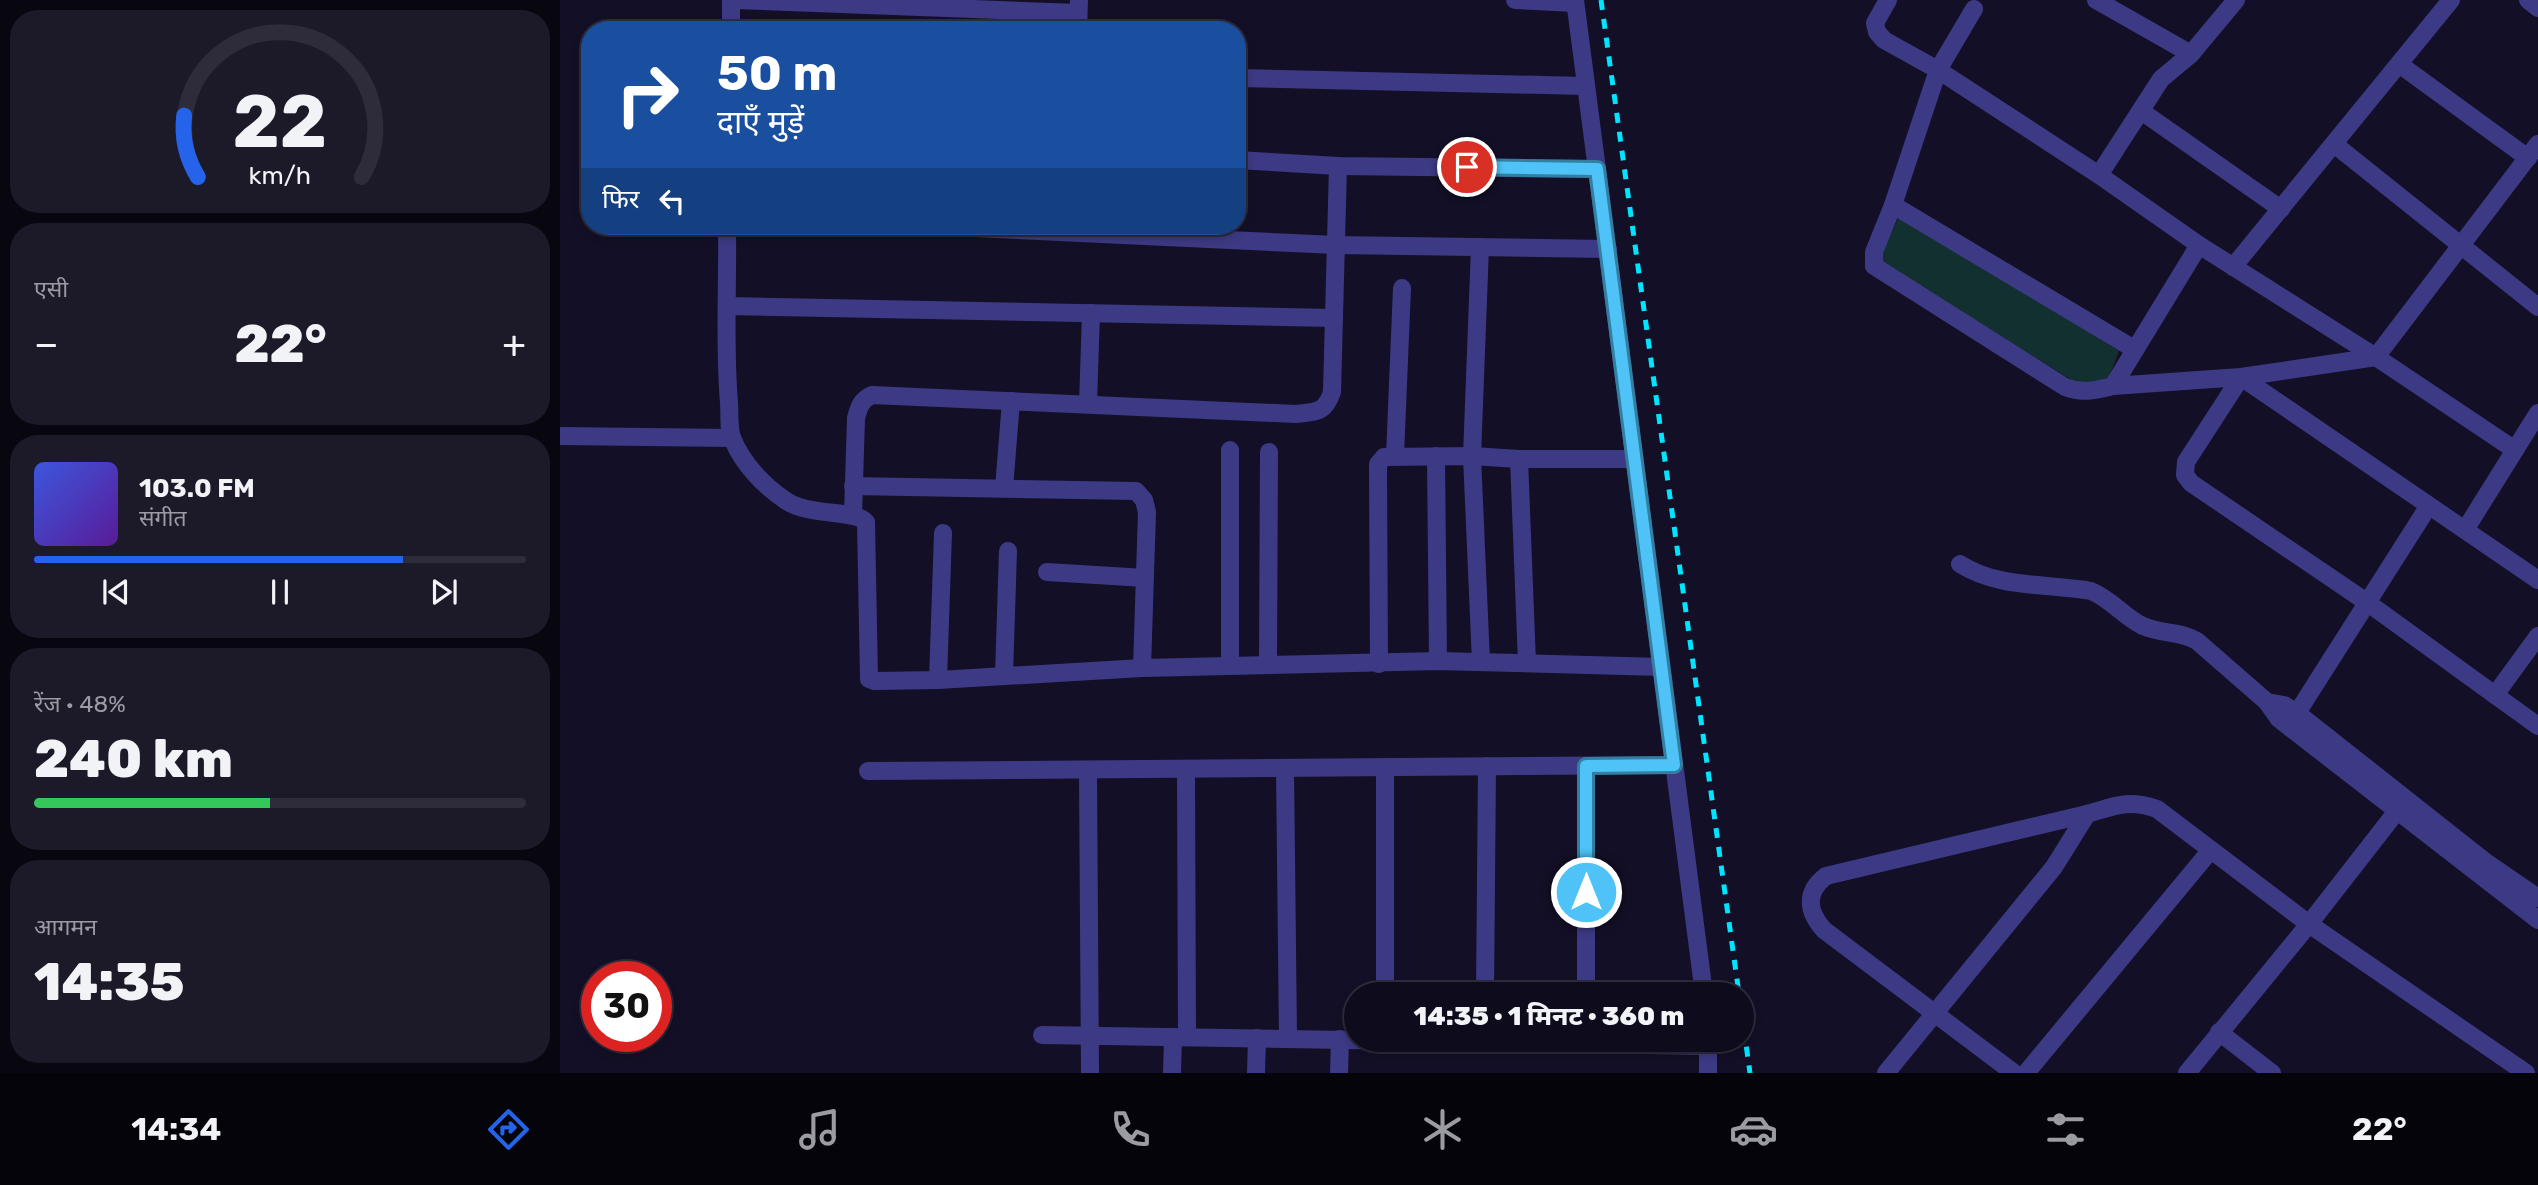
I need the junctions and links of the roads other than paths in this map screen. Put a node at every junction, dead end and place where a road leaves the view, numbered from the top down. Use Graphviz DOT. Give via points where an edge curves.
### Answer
graph roads {
  1 [pos="733,0"];
  2 [pos="1515,0"];
  3 [pos="1888,0"];
  4 [pos="2096,0"];
  5 [pos="2236,0"];
  6 [pos="2451,0"];
  7 [pos="2528,0"];
  8 [pos="1575,1"];
  9 [pos="2538,8"];
  10 [pos="1974,9"];
  11 [pos="1079,14"];
  12 [pos="732,21"];
  13 [pos="2191,54"];
  14 [pos="2399,64"];
  15 [pos="1938,70"];
  16 [pos="1246,78"];
  17 [pos="1586,86"];
  18 [pos="2141,111"];
  19 [pos="2334,144"];
  20 [pos="2533,151"];
  21 [pos="1246,161"];
  22 [pos="1338,166"];
  23 [pos="1597,169"];
  24 [pos="2099,175"];
  25 [pos="1893,205"];
  26 [pos="2281,209"];
  27 [pos="727,235"];
  28 [pos="1196,235"];
  29 [pos="1336,244"];
  30 [pos="2199,245"];
  31 [pos="1480,247"];
  32 [pos="2461,247"];
  33 [pos="1608,249"];
  34 [pos="2233,267"];
  35 [pos="1402,288"];
  36 [pos="728,306"];
  37 [pos="2538,307"];
  38 [pos="1091,313"];
  39 [pos="1334,318"];
  40 [pos="2134,349"];
  41 [pos="2376,356"];
  42 [pos="2241,377"];
  43 [pos="2113,386"];
  44 [pos="1011,401"];
  45 [pos="1088,404"];
  46 [pos="2538,413"];
  47 [pos="560,436"];
  48 [pos="732,438"];
  49 [pos="1230,450"];
  50 [pos="2515,450"];
  51 [pos="1269,452"];
  52 [pos="1395,456"];
  53 [pos="1436,456"];
  54 [pos="1472,456"];
  55 [pos="1519,459"];
  56 [pos="1634,459"];
  57 [pos="853,486"];
  58 [pos="1004,488"];
  59 [pos="2428,507"];
  60 [pos="853,515"];
  61 [pos="2465,530"];
  62 [pos="943,533"];
  63 [pos="1008,551"];
  64 [pos="1960,564"];
  65 [pos="1047,572"];
  66 [pos="1145,578"];
  67 [pos="2538,580"];
  68 [pos="2368,603"];
  69 [pos="2538,636"];
  70 [pos="1438,661"];
  71 [pos="1481,662"];
  72 [pos="1379,663"];
  73 [pos="1527,663"];
  74 [pos="1268,664"];
  75 [pos="1230,665"];
  76 [pos="1661,667"];
  77 [pos="1142,668"];
  78 [pos="1004,675"];
  79 [pos="938,680"];
  80 [pos="2495,695"];
  81 [pos="2267,702"];
  82 [pos="2297,713"];
  83 [pos="2538,726"];
  84 [pos="1674,765"];
  85 [pos="1488,766"];
  86 [pos="1586,766"];
  87 [pos="1385,767"];
  88 [pos="1285,768"];
  89 [pos="1186,769"];
  90 [pos="868,771"];
  91 [pos="1088,771"];
  92 [pos="2398,811"];
  93 [pos="2087,814"];
  94 [pos="2210,851"];
  95 [pos="2538,898"];
  96 [pos="2538,920"];
  97 [pos="2309,924"];
  98 [pos="1385,982"];
  99 [pos="1485,982"];
  100 [pos="1586,982"];
  101 [pos="1702,982"];
  102 [pos="1937,1014"];
  103 [pos="2219,1032"];
  104 [pos="1042,1035"];
  105 [pos="1091,1035"];
  106 [pos="1180,1037"];
  107 [pos="1257,1038"];
  108 [pos="1288,1038"];
  109 [pos="1340,1039"];
  110 [pos="1344,1039"];
  111 [pos="1708,1052"];
  112 [pos="1090,1073"];
  113 [pos="1172,1073"];
  114 [pos="1256,1073"];
  115 [pos="1339,1073"];
  116 [pos="1707,1073"];
  117 [pos="1886,1073"];
  118 [pos="2014,1073"];
  119 [pos="2025,1073"];
  120 [pos="2187,1073"];
  121 [pos="2272,1073"];
  122 [pos="2526,1073"];
  1 -- 11 [label="street"];
  1 -- 12 [label="street"];
  2 -- 8 [label="street"];
  3 -- 15 [label="street" via="1875,23 1877,32"];
  4 -- 13 [label="street"];
  5 -- 13 [label="street"];
  6 -- 14 [label="street"];
  7 -- 9 [label="street"];
  8 -- 17 [label="street"];
  10 -- 15 [label="street"];
  13 -- 18 [label="street" via="2161,79"];
  14 -- 19 [label="street"];
  14 -- 20 [label="street"];
  15 -- 24 [label="street"];
  15 -- 25 [label="street"];
  16 -- 17 [label="street"];
  17 -- 23 [label="street"];
  18 -- 24 [label="street"];
  18 -- 26 [label="street"];
  19 -- 26 [label="street"];
  19 -- 32 [label="street"];
  20 -- 32 [label="street"];
  21 -- 22 [label="street"];
  22 -- 23 [label="street"];
  22 -- 29 [label="street"];
  23 -- 33 [label="street"];
  24 -- 30 [label="street"];
  25 -- 40 [label="street"];
  25 -- 43 [label="street" via="1872,258 1880,271 2076,392"];
  26 -- 34 [label="street"];
  27 -- 36 [label="street"];
  28 -- 29 [label="street"];
  29 -- 31 [label="street"];
  29 -- 39 [label="street"];
  30 -- 34 [label="street"];
  30 -- 40 [label="street"];
  31 -- 33 [label="street"];
  31 -- 54 [label="street"];
  32 -- 37 [label="street"];
  32 -- 41 [label="street"];
  33 -- 56 [label="street"];
  34 -- 41 [label="street"];
  35 -- 52 [label="street"];
  36 -- 38 [label="street"];
  36 -- 48 [label="street"];
  38 -- 39 [label="street"];
  38 -- 45 [label="street"];
  39 -- 45 [label="street" via="1332,392 1328,405 1317,412"];
  40 -- 43 [label="street"];
  41 -- 42 [label="street"];
  41 -- 50 [label="street"];
  42 -- 43 [label="street"];
  42 -- 59 [label="street"];
  42 -- 68 [label="street" via="2186,462 2185,475"];
  44 -- 45 [label="street"];
  44 -- 57 [label="street" via="872,395 864,399 856,418"];
  44 -- 58 [label="street"];
  46 -- 50 [label="street"];
  47 -- 48 [label="street"];
  48 -- 60 [label="street" via="767,487 788,503 816,513"];
  49 -- 75 [label="street"];
  50 -- 61 [label="street"];
  51 -- 74 [label="street"];
  52 -- 53 [label="street"];
  52 -- 72 [label="street" via="1384,457 1378,464"];
  53 -- 54 [label="street"];
  53 -- 70 [label="street"];
  54 -- 55 [label="street"];
  54 -- 71 [label="street"];
  55 -- 56 [label="street"];
  55 -- 73 [label="street"];
  56 -- 76 [label="street"];
  57 -- 58 [label="street"];
  57 -- 60 [label="street"];
  58 -- 66 [label="street" via="1136,491 1147,512"];
  59 -- 61 [label="street"];
  59 -- 68 [label="street"];
  60 -- 79 [label="street" via="868,526 869,679"];
  61 -- 67 [label="street"];
  62 -- 79 [label="street"];
  63 -- 78 [label="street"];
  64 -- 81 [label="street" via="1999,581 2104,596 2144,626 2197,640"];
  65 -- 66 [label="street"];
  66 -- 77 [label="street"];
  68 -- 80 [label="street"];
  68 -- 82 [label="street"];
  69 -- 80 [label="street"];
  70 -- 71 [label="street"];
  70 -- 72 [label="street"];
  71 -- 73 [label="street"];
  72 -- 74 [label="street"];
  73 -- 76 [label="street"];
  74 -- 75 [label="street"];
  75 -- 77 [label="street"];
  76 -- 84 [label="street"];
  77 -- 78 [label="street"];
  78 -- 79 [label="street"];
  80 -- 83 [label="street"];
  81 -- 82 [label="street"];
  81 -- 92 [label="street" via="2279,719"];
  82 -- 95 [label="street"];
  84 -- 86 [label="street"];
  84 -- 101 [label="street"];
  85 -- 86 [label="street"];
  85 -- 87 [label="street"];
  85 -- 99 [label="street"];
  86 -- 100 [label="street"];
  87 -- 88 [label="street"];
  87 -- 98 [label="street"];
  88 -- 89 [label="street"];
  88 -- 108 [label="street"];
  89 -- 91 [label="street"];
  89 -- 106 [label="street"];
  90 -- 91 [label="street"];
  91 -- 105 [label="street"];
  92 -- 96 [label="street"];
  92 -- 97 [label="street"];
  93 -- 94 [label="street" via="2122,804 2157,809"];
  93 -- 102 [label="street" via="2054,867"];
  93 -- 102 [label="street" via="1826,876 1816,883 1811,911 1824,930"];
  94 -- 97 [label="street"];
  94 -- 119 [label="street"];
  97 -- 103 [label="street"];
  97 -- 122 [label="street"];
  102 -- 117 [label="street"];
  102 -- 118 [label="street"];
  103 -- 120 [label="street"];
  103 -- 121 [label="street"];
  104 -- 105 [label="street"];
  105 -- 106 [label="street"];
  105 -- 112 [label="street"];
  106 -- 107 [label="street"];
  106 -- 113 [label="street"];
  107 -- 108 [label="street"];
  107 -- 114 [label="street"];
  108 -- 109 [label="street"];
  109 -- 110 [label="street"];
  109 -- 115 [label="street"];
  111 -- 116 [label="street"];
}
